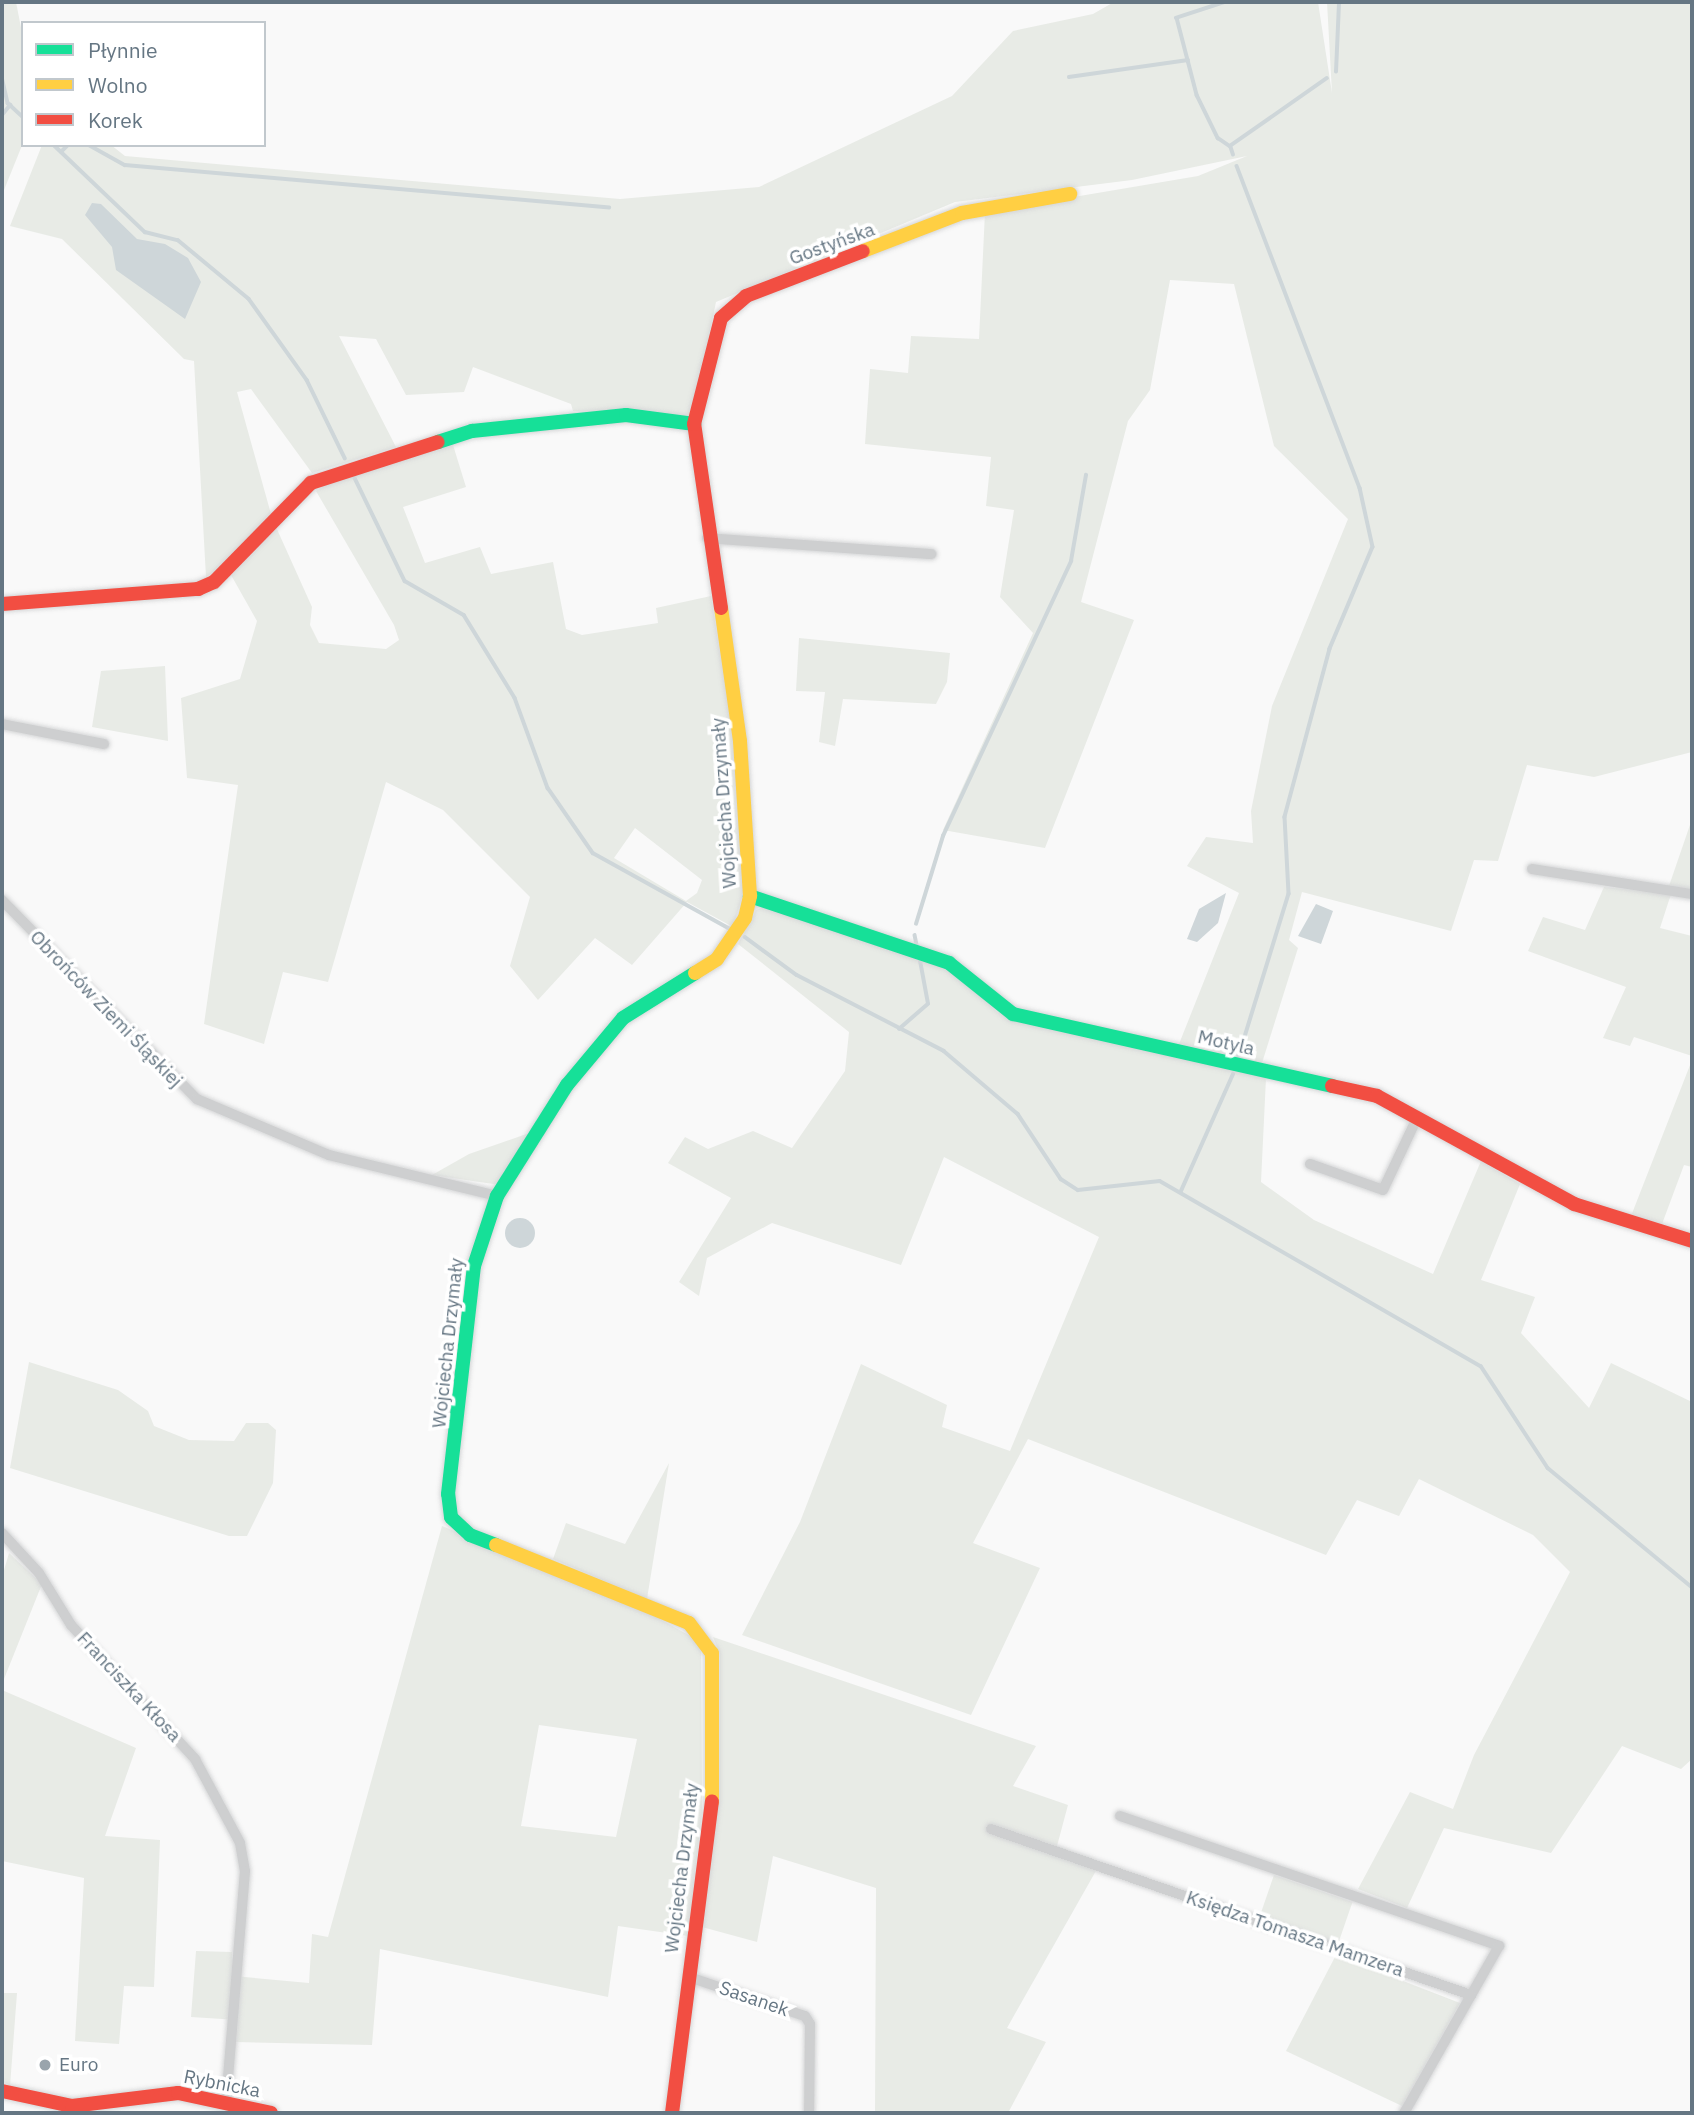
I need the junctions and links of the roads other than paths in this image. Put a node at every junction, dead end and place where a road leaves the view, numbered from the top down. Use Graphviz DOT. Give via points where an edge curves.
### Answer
graph roads {
  1 [pos="1070,194"];
  2 [pos="694,425"];
  3 [pos="707,538"];
  4 [pos="931,554"];
  5 [pos="2,604"];
  6 [pos="2,724"];
  7 [pos="104,744"];
  8 [pos="1532,869"];
  9 [pos="1692,894"];
  10 [pos="750,896"];
  11 [pos="2,900"];
  12 [pos="1417,1118"];
  13 [pos="1310,1164"];
  14 [pos="497,1196"];
  15 [pos="1692,1241"];
  16 [pos="2,1532"];
  17 [pos="1120,1816"];
  18 [pos="991,1829"];
  19 [pos="689,1977"];
  20 [pos="1471,1995"];
  21 [pos="2,2091"];
  22 [pos="226,2102"];
  23 [pos="271,2113"];
  24 [pos="672,2113"];
  25 [pos="809,2113"];
  26 [pos="1404,2113"];
  1 -- 2 [label="street, Gostyńska" via="961,213 732,304 721,318"];
  2 -- 3 [label="street, Wojciecha Drzymały"];
  2 -- 5 [label="street" via="626,415 472,431 311,483 230,566 198,589"];
  3 -- 4 [label="street"];
  3 -- 10 [label="street, Wojciecha Drzymały" via="739,729"];
  6 -- 7 [label="street"];
  8 -- 9 [label="street"];
  10 -- 12 [label="street, Motyla" via="949,963 1013,1014 1365,1093"];
  10 -- 14 [label="street, Wojciecha Drzymały" via="745,918 717,960 623,1018 602,1040"];
  11 -- 14 [label="street, Obrońców Ziemi Śląskiej" via="197,1100 329,1155"];
  12 -- 13 [label="street" via="1383,1189"];
  12 -- 15 [label="street, Motyla" via="1574,1204"];
  14 -- 19 [label="street, Wojciecha Drzymały" via="474,1266 449,1507 470,1535 631,1596 706,1637 712,1653 712,1801"];
  16 -- 22 [label="street, Franciszka Kłosa" via="39,1573 71,1625 195,1759 240,1843 245,1871"];
  17 -- 20 [label="street" via="1499,1946"];
  18 -- 20 [label="street, Księdza Tomasza Mamzera"];
  19 -- 24 [label="street, Wojciecha Drzymały"];
  19 -- 25 [label="street, Sasanek" via="805,2016"];
  20 -- 26 [label="street"];
  21 -- 22 [label="street, Rybnicka" via="46,2105 178,2093"];
  22 -- 23 [label="street, Rybnicka"];
}
